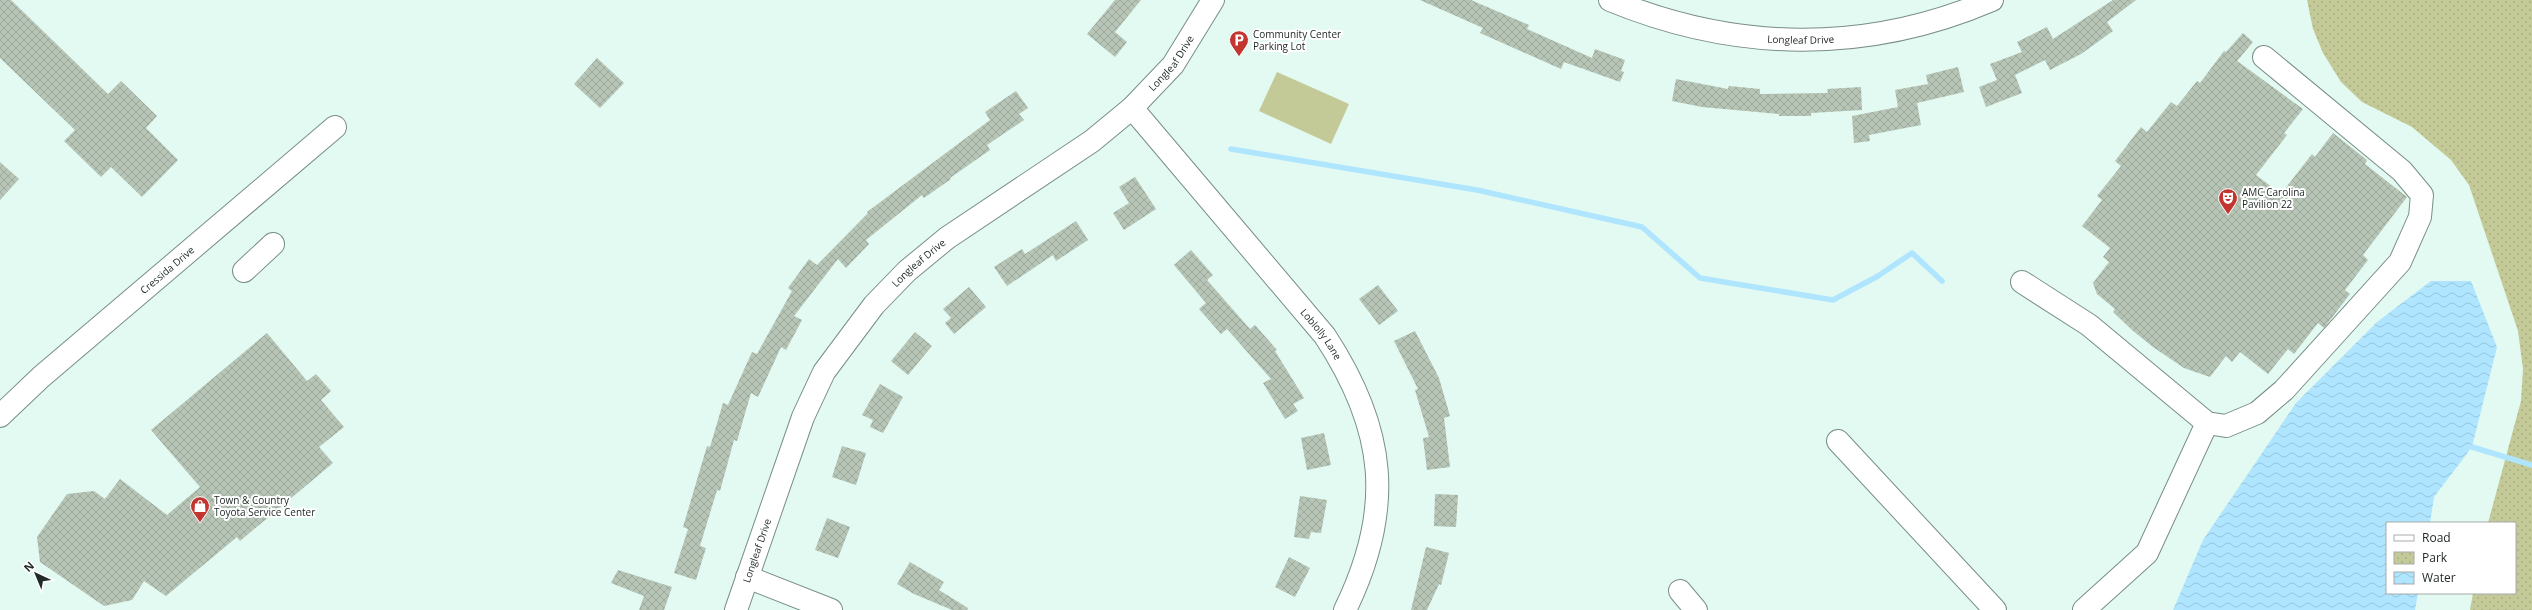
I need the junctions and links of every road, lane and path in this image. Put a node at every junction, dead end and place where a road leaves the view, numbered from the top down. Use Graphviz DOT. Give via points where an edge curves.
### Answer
graph roads {
  1 [pos="1213,0"];
  2 [pos="1610,0"];
  3 [pos="1992,0"];
  4 [pos="2264,57"];
  5 [pos="1132,108"];
  6 [pos="335,127"];
  7 [pos="273,244"];
  8 [pos="244,271"];
  9 [pos="2022,282"];
  10 [pos="0,416"];
  11 [pos="2207,423"];
  12 [pos="1838,441"];
  13 [pos="747,578"];
  14 [pos="1680,591"];
  15 [pos="736,610"];
  16 [pos="831,610"];
  17 [pos="1346,610"];
  18 [pos="1696,610"];
  19 [pos="1995,610"];
  20 [pos="2084,610"];
  1 -- 5 [label="street, Longleaf Drive" via="1173,65"];
  2 -- 3 [label="street, Longleaf Drive" via="1651,16 1717,33 1772,40 1818,41 1893,31 1939,20"];
  4 -- 11 [label="street" via="2402,171 2422,195 2420,218 2400,262 2284,390 2257,413 2226,426"];
  5 -- 13 [label="street, Longleaf Drive" via="1092,141 947,238 907,271 874,304 824,372 803,417"];
  5 -- 17 [label="street, Loblolly Lane" via="1325,336 1344,366 1360,399 1373,438 1377,471 1377,505 1367,556"];
  6 -- 10 [label="street, Cressida Drive" via="41,377"];
  7 -- 8 [label="street"];
  9 -- 11 [label="street" via="2089,325"];
  11 -- 20 [label="street" via="2147,553"];
  12 -- 19 [label="street"];
  13 -- 15 [label="street, Longleaf Drive"];
  13 -- 16 [label="street"];
  14 -- 18 [label="street"];
}
